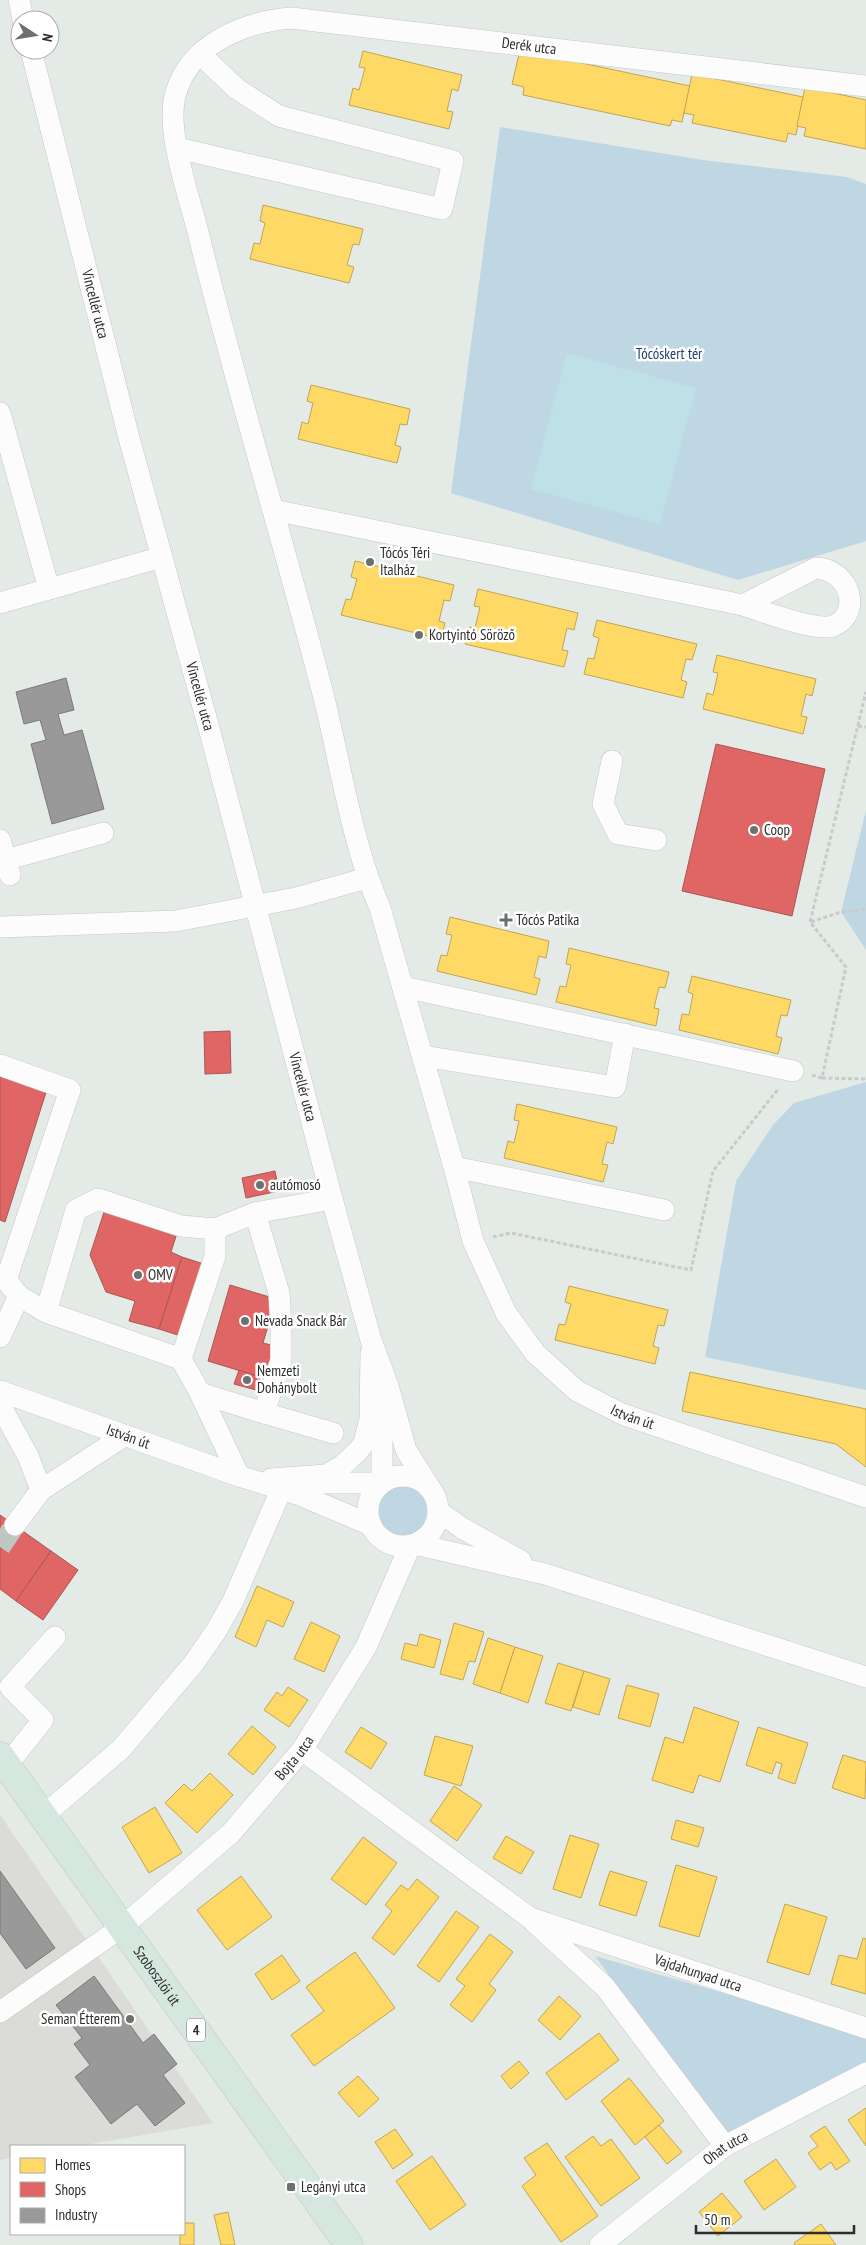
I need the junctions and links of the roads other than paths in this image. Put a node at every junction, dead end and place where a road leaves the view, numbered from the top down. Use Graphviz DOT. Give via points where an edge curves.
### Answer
graph roads {
  1 [pos="200,54"];
  2 [pos="33,60"];
  3 [pos="866,86"];
  4 [pos="177,148"];
  5 [pos="0,413"];
  6 [pos="273,510"];
  7 [pos="162,557"];
  8 [pos="49,590"];
  9 [pos="0,603"];
  10 [pos="743,605"];
  11 [pos="612,761"];
  12 [pos="103,833"];
  13 [pos="656,840"];
  14 [pos="5,858"];
  15 [pos="367,878"];
  16 [pos="256,907"];
  17 [pos="0,927"];
  18 [pos="403,987"];
  19 [pos="626,1034"];
  20 [pos="423,1056"];
  21 [pos="0,1065"];
  22 [pos="792,1071"];
  23 [pos="454,1167"];
  24 [pos="332,1199"];
  25 [pos="664,1210"];
  26 [pos="255,1213"];
  27 [pos="215,1228"];
  28 [pos="8,1285"];
  29 [pos="46,1312"];
  30 [pos="0,1337"];
  31 [pos="371,1340"];
  32 [pos="180,1359"];
  33 [pos="0,1391"];
  34 [pos="200,1393"];
  35 [pos="0,1406"];
  36 [pos="264,1413"];
  37 [pos="333,1433"];
  38 [pos="124,1436"];
  39 [pos="248,1478"];
  40 [pos="382,1483"];
  41 [pos="282,1488"];
  42 [pos="430,1488"];
  43 [pos="41,1490"];
  44 [pos="866,1497"];
  45 [pos="438,1511"];
  46 [pos="15,1525"];
  47 [pos="371,1525"];
  48 [pos="412,1545"];
  49 [pos="545,1574"];
  50 [pos="55,1637"];
  51 [pos="866,1677"];
  52 [pos="302,1750"];
  53 [pos="3,1761"];
  54 [pos="43,1816"];
  55 [pos="530,1918"];
  56 [pos="122,1927"];
  57 [pos="0,2012"];
  58 [pos="866,2028"];
  59 [pos="866,2073"];
  60 [pos="725,2146"];
  61 [pos="349,2245"];
  62 [pos="600,2245"];
  1 -- 3 [label="street, Derék utca" via="239,28 265,20 291,18"];
  1 -- 4 [label="street" via="175,96 173,122"];
  1 -- 4 [label="street" via="237,89 279,116 453,161 442,209"];
  2 -- 7 [label="street, Vincellér utca" via="112,377"];
  4 -- 6 [label="street" via="209,279"];
  5 -- 8 [label="street"];
  6 -- 10 [label="street"];
  6 -- 15 [label="street" via="324,698"];
  7 -- 8 [label="street"];
  7 -- 16 [label="street, Vincellér utca"];
  8 -- 9 [label="street"];
  11 -- 13 [label="street" via="603,804 618,834"];
  12 -- 14 [label="street"];
  15 -- 16 [label="street"];
  15 -- 18 [label="street" via="380,908"];
  16 -- 17 [label="street" via="176,922"];
  16 -- 24 [label="street, Vincellér utca"];
  18 -- 19 [label="street"];
  18 -- 20 [label="street"];
  19 -- 20 [label="street" via="615,1088"];
  19 -- 22 [label="street"];
  20 -- 23 [label="street"];
  21 -- 28 [label="street" via="70,1090"];
  23 -- 25 [label="street"];
  23 -- 44 [label="street, István út" via="473,1241 506,1313 535,1353 577,1391 622,1414"];
  24 -- 26 [label="street"];
  24 -- 31 [label="street, Vincellér utca"];
  26 -- 27 [label="street"];
  26 -- 36 [label="street" via="279,1293 281,1327 281,1360"];
  27 -- 29 [label="street" via="181,1226 98,1199 76,1210"];
  27 -- 32 [label="street" via="215,1256"];
  28 -- 29 [label="street"];
  28 -- 30 [label="street"];
  29 -- 32 [label="street"];
  31 -- 39 [label="street" via="370,1419 364,1443 358,1451 326,1475"];
  31 -- 40 [label="street, Vincellér utca" via="382,1426"];
  31 -- 42 [label="street, Vincellér utca" via="406,1450"];
  32 -- 34 [label="street"];
  33 -- 38 [label="street, István út"];
  34 -- 36 [label="street"];
  34 -- 39 [label="street"];
  35 -- 43 [label="street" via="28,1456"];
  36 -- 37 [label="street"];
  38 -- 39 [label="street, István út"];
  38 -- 43 [label="street"];
  39 -- 40 [label="street, István út" via="321,1484"];
  39 -- 41 [label="street, István út"];
  40 -- 42 [label="street" via="394,1477 407,1476"];
  40 -- 47 [label="street" via="368,1506"];
  41 -- 47 [label="street, István út"];
  41 -- 54 [label="street" via="233,1601 194,1663 121,1750"];
  42 -- 45 [label="street"];
  43 -- 46 [label="street"];
  45 -- 48 [label="street" via="432,1532"];
  45 -- 49 [label="street"];
  47 -- 48 [label="street" via="387,1542 398,1546"];
  48 -- 49 [label="street"];
  48 -- 52 [label="street, Bojta utca" via="366,1648"];
  49 -- 51 [label="street"];
  50 -- 53 [label="street" via="10,1687 43,1720"];
  52 -- 55 [label="street, Vajdahunyad utca"];
  52 -- 56 [label="street, Bojta utca" via="231,1833"];
  53 -- 54 [label="main road, Szoboszlói út / 4"];
  54 -- 56 [label="main road, Szoboszlói út / 4"];
  55 -- 58 [label="street, Vajdahunyad utca"];
  55 -- 60 [label="street, Vajdahunyad utca" via="605,1987"];
  56 -- 57 [label="street, Bojta utca"];
  56 -- 61 [label="main road, Szoboszlói út / 4"];
  59 -- 60 [label="street, Ohat utca"];
  60 -- 62 [label="street, Ohat utca"];
}
